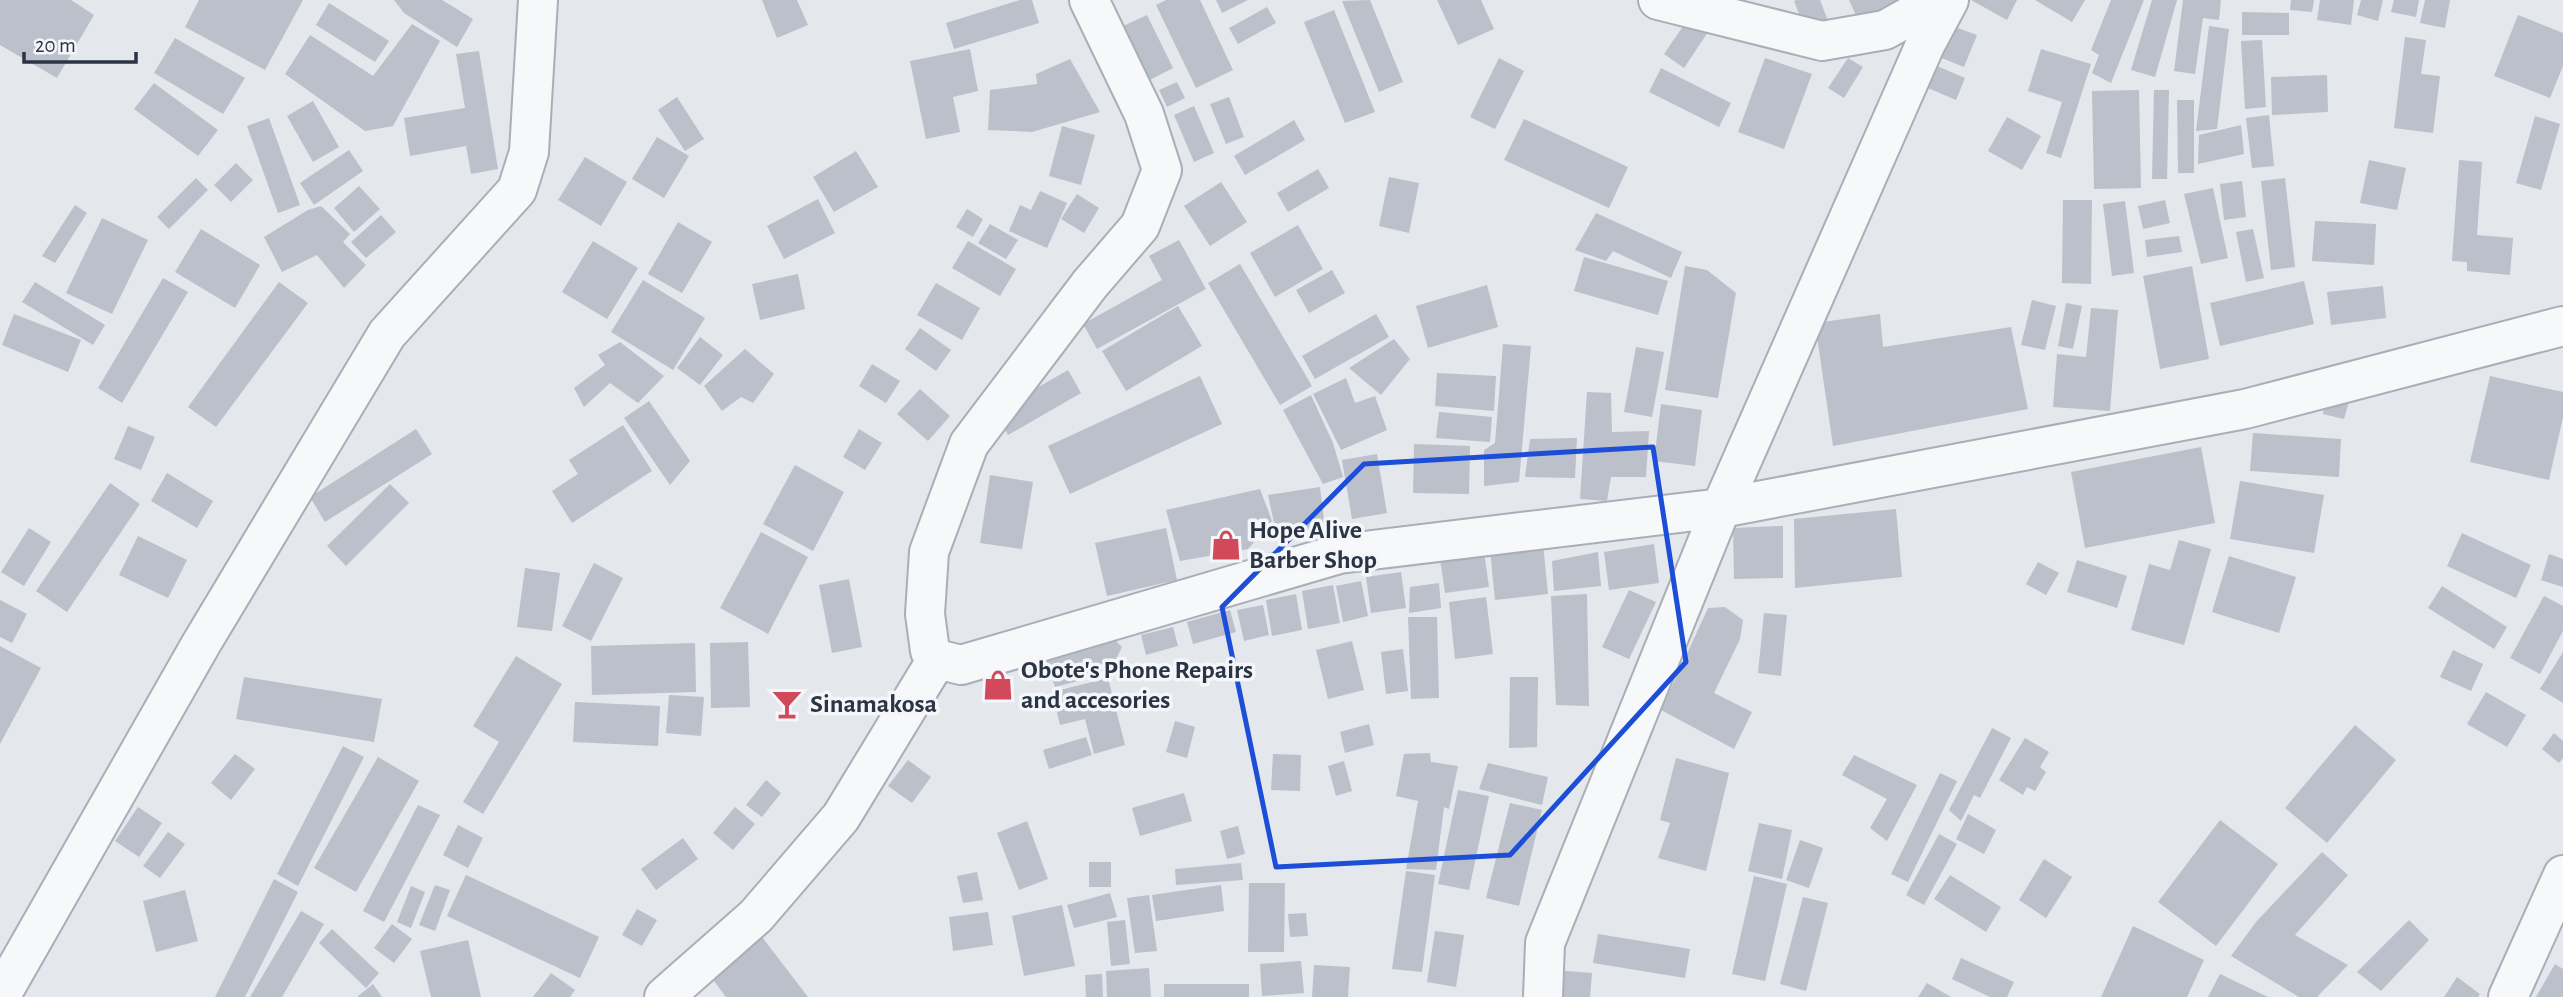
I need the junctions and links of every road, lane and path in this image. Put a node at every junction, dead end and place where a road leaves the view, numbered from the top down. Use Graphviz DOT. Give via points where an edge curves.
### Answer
graph roads {
  1 [pos="538,0"];
  2 [pos="1089,0"];
  3 [pos="1658,0"];
  4 [pos="1939,0"];
  5 [pos="1949,0"];
  6 [pos="2563,326"];
  7 [pos="1721,508"];
  8 [pos="937,659"];
  9 [pos="2563,875"];
  10 [pos="0,997"];
  11 [pos="664,997"];
  12 [pos="1543,997"];
  13 [pos="2508,997"];
  1 -- 10 [label="street" via="529,152 517,190 387,334 201,644"];
  2 -- 8 [label="street" via="1144,114 1162,170 1140,226 1090,284 969,444 929,552 925,614 930,650"];
  3 -- 4 [label="street" via="1822,41 1885,30"];
  5 -- 7 [label="street"];
  6 -- 7 [label="street" via="2245,408"];
  7 -- 8 [label="street" via="1339,554 961,665"];
  7 -- 12 [label="street" via="1545,943"];
  8 -- 11 [label="street" via="841,817 756,916"];
  9 -- 13 [label="street"];
}
